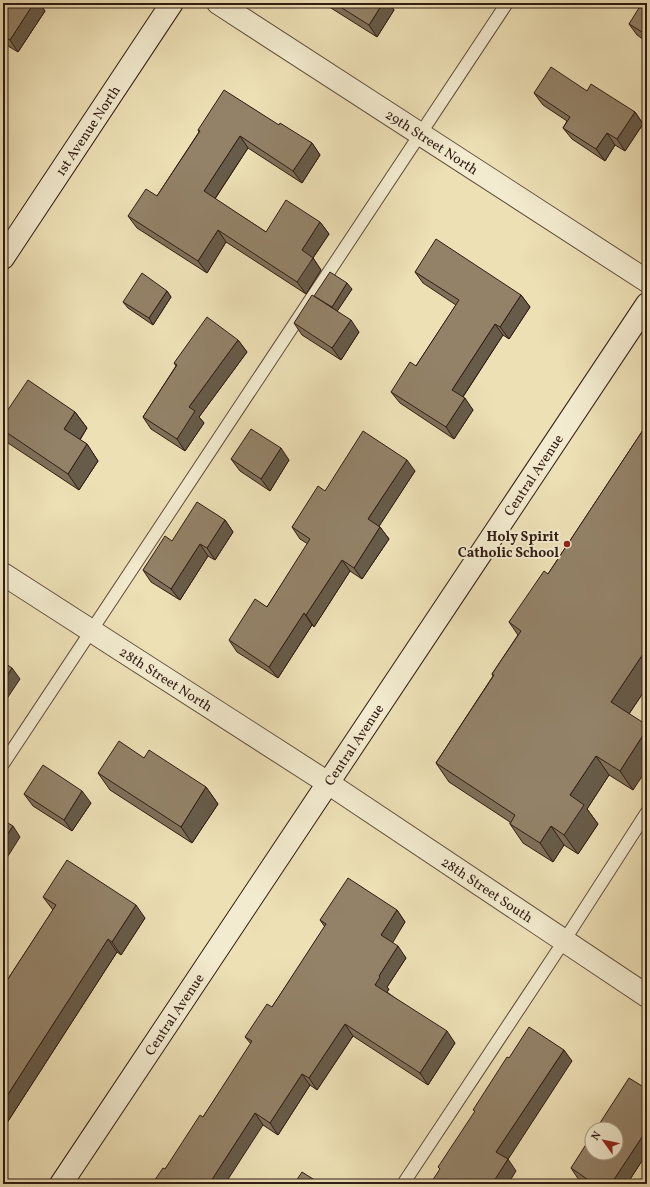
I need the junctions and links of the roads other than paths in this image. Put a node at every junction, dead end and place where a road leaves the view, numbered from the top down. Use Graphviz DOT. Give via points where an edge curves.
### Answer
graph roads {
  1 [pos="172,3"];
  2 [pos="218,3"];
  3 [pos="507,3"];
  4 [pos="420,134"];
  5 [pos="3,258"];
  6 [pos="647,281"];
  7 [pos="647,304"];
  8 [pos="3,574"];
  9 [pos="91,632"];
  10 [pos="3,764"];
  11 [pos="328,783"];
  12 [pos="647,812"];
  13 [pos="564,941"];
  14 [pos="647,996"];
  15 [pos="61,1184"];
  16 [pos="403,1184"];
  1 -- 5 [label="street, 1st Avenue North"];
  2 -- 4 [label="street, 29th Street North"];
  3 -- 4 [label="lane"];
  4 -- 6 [label="street, 29th Street North"];
  4 -- 9 [label="lane"];
  7 -- 11 [label="street, Central Avenue"];
  8 -- 9 [label="street, 28th Street North"];
  9 -- 10 [label="lane"];
  9 -- 11 [label="street, 28th Street North"];
  11 -- 13 [label="street, 28th Street South"];
  11 -- 15 [label="street, Central Avenue"];
  12 -- 13 [label="lane"];
  13 -- 14 [label="street, 28th Street South"];
  13 -- 16 [label="lane"];
}
